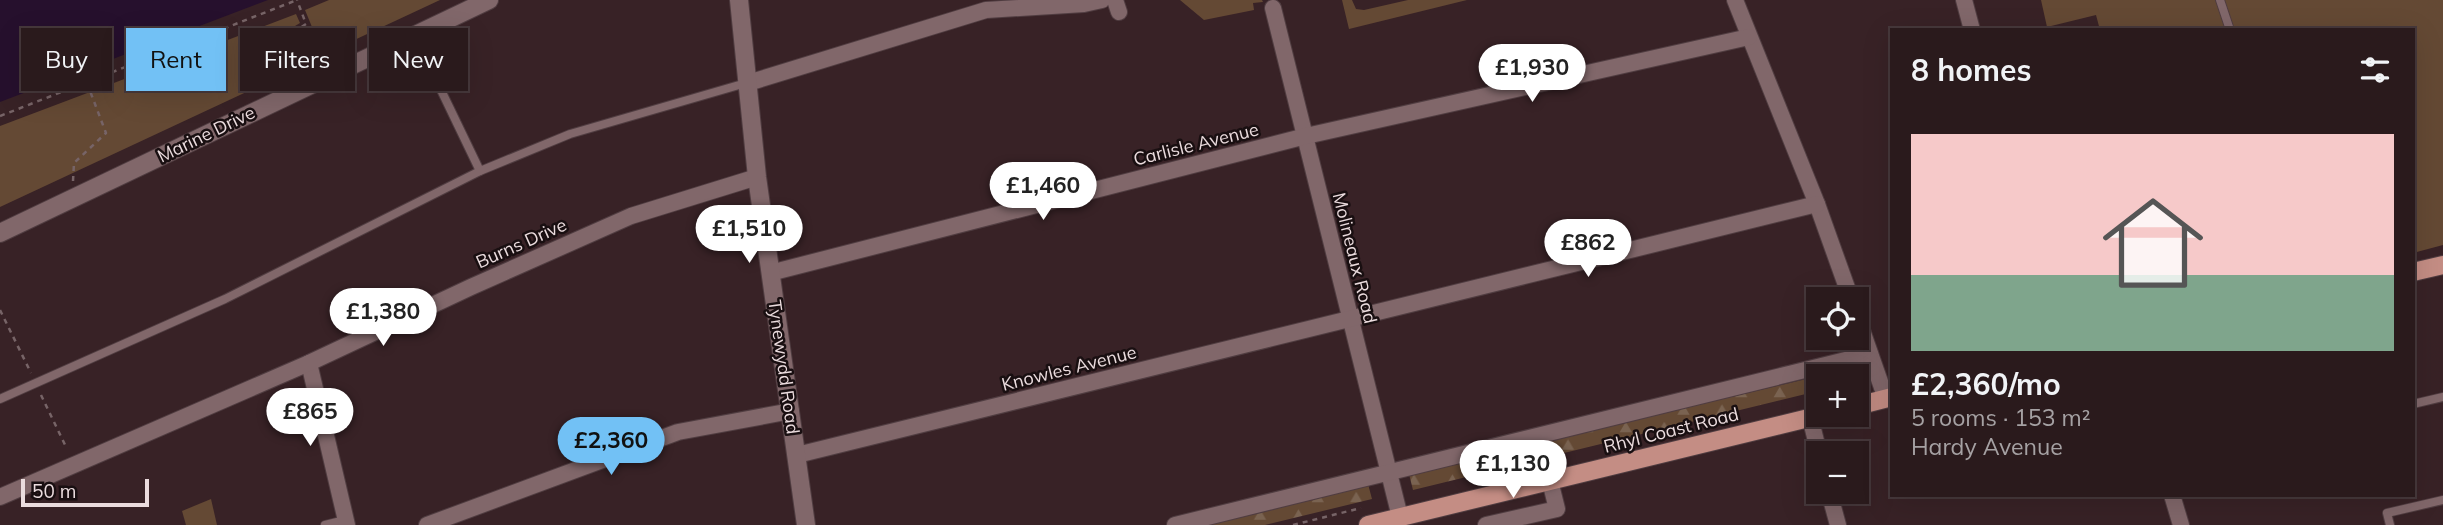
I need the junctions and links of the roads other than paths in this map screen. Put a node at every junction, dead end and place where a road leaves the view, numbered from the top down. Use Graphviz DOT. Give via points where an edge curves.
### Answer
graph roads {
  1 [pos="489,0"];
  2 [pos="739,0"];
  3 [pos="1102,0"];
  4 [pos="1735,0"];
  5 [pos="1964,0"];
  6 [pos="2220,0"];
  7 [pos="1273,8"];
  8 [pos="431,28"];
  9 [pos="1971,28"];
  10 [pos="2229,28"];
  11 [pos="1749,37"];
  12 [pos="369,57"];
  13 [pos="748,83"];
  14 [pos="441,91"];
  15 [pos="1306,136"];
  16 [pos="480,171"];
  17 [pos="757,177"];
  18 [pos="1817,204"];
  19 [pos="0,233"];
  20 [pos="2443,265"];
  21 [pos="2415,272"];
  22 [pos="770,273"];
  23 [pos="1847,287"];
  24 [pos="1350,318"];
  25 [pos="1869,350"];
  26 [pos="1870,354"];
  27 [pos="309,363"];
  28 [pos="2443,397"];
  29 [pos="1889,398"];
  30 [pos="0,399"];
  31 [pos="1869,403"];
  32 [pos="2415,404"];
  33 [pos="791,411"];
  34 [pos="1806,418"];
  35 [pos="797,455"];
  36 [pos="1389,474"];
  37 [pos="1550,481"];
  38 [pos="0,497"];
  39 [pos="2173,497"];
  40 [pos="2443,500"];
  41 [pos="1832,504"];
  42 [pos="1400,517"];
  43 [pos="346,523"];
  44 [pos="325,525"];
  45 [pos="427,525"];
  46 [pos="806,525"];
  47 [pos="1175,525"];
  48 [pos="1368,525"];
  49 [pos="1486,525"];
  50 [pos="1838,525"];
  51 [pos="2181,525"];
  52 [pos="2390,525"];
  1 -- 8 [label="main road, Marine Drive"];
  2 -- 13 [label="main road, Tynewydd Road"];
  3 -- 13 [label="street" via="986,10"];
  4 -- 11 [label="street"];
  5 -- 9 [label="street"];
  6 -- 10 [label="lane"];
  7 -- 15 [label="street, Molineaux Road"];
  11 -- 15 [label="street, Carlisle Avenue"];
  11 -- 18 [label="street"];
  12 -- 19 [label="main road, Marine Drive"];
  13 -- 16 [label="lane" via="570,134"];
  13 -- 17 [label="main road, Tynewydd Road"];
  14 -- 16 [label="lane"];
  15 -- 22 [label="street, Carlisle Avenue"];
  15 -- 24 [label="street, Molineaux Road"];
  16 -- 30 [label="lane" via="225,299"];
  17 -- 22 [label="main road, Tynewydd Road"];
  17 -- 27 [label="street, Burns Drive" via="631,216"];
  18 -- 23 [label="street"];
  18 -- 24 [label="street, Knowles Avenue"];
  20 -- 21 [label="main road"];
  22 -- 33 [label="main road, Tynewydd Road"];
  24 -- 35 [label="street, Knowles Avenue"];
  24 -- 36 [label="street, Molineaux Road"];
  25 -- 26 [label="street"];
  26 -- 29 [label="street"];
  26 -- 36 [label="street"];
  27 -- 38 [label="street, Burns Drive"];
  27 -- 43 [label="street"];
  28 -- 32 [label="lane"];
  29 -- 31 [label="main road"];
  33 -- 35 [label="main road, Tynewydd Road"];
  33 -- 45 [label="street" via="678,432"];
  34 -- 37 [label="main road, Rhyl Coast Road"];
  35 -- 46 [label="main road, Tynewydd Road"];
  36 -- 42 [label="street, Molineaux Road"];
  36 -- 47 [label="street"];
  37 -- 42 [label="main road, Rhyl Coast Road"];
  37 -- 49 [label="street" via="1557,509"];
  39 -- 51 [label="street"];
  40 -- 52 [label="lane" via="2388,513"];
  41 -- 50 [label="street"];
  42 -- 48 [label="main road, Rhyl Coast Road"];
  43 -- 44 [label="lane"];
}
